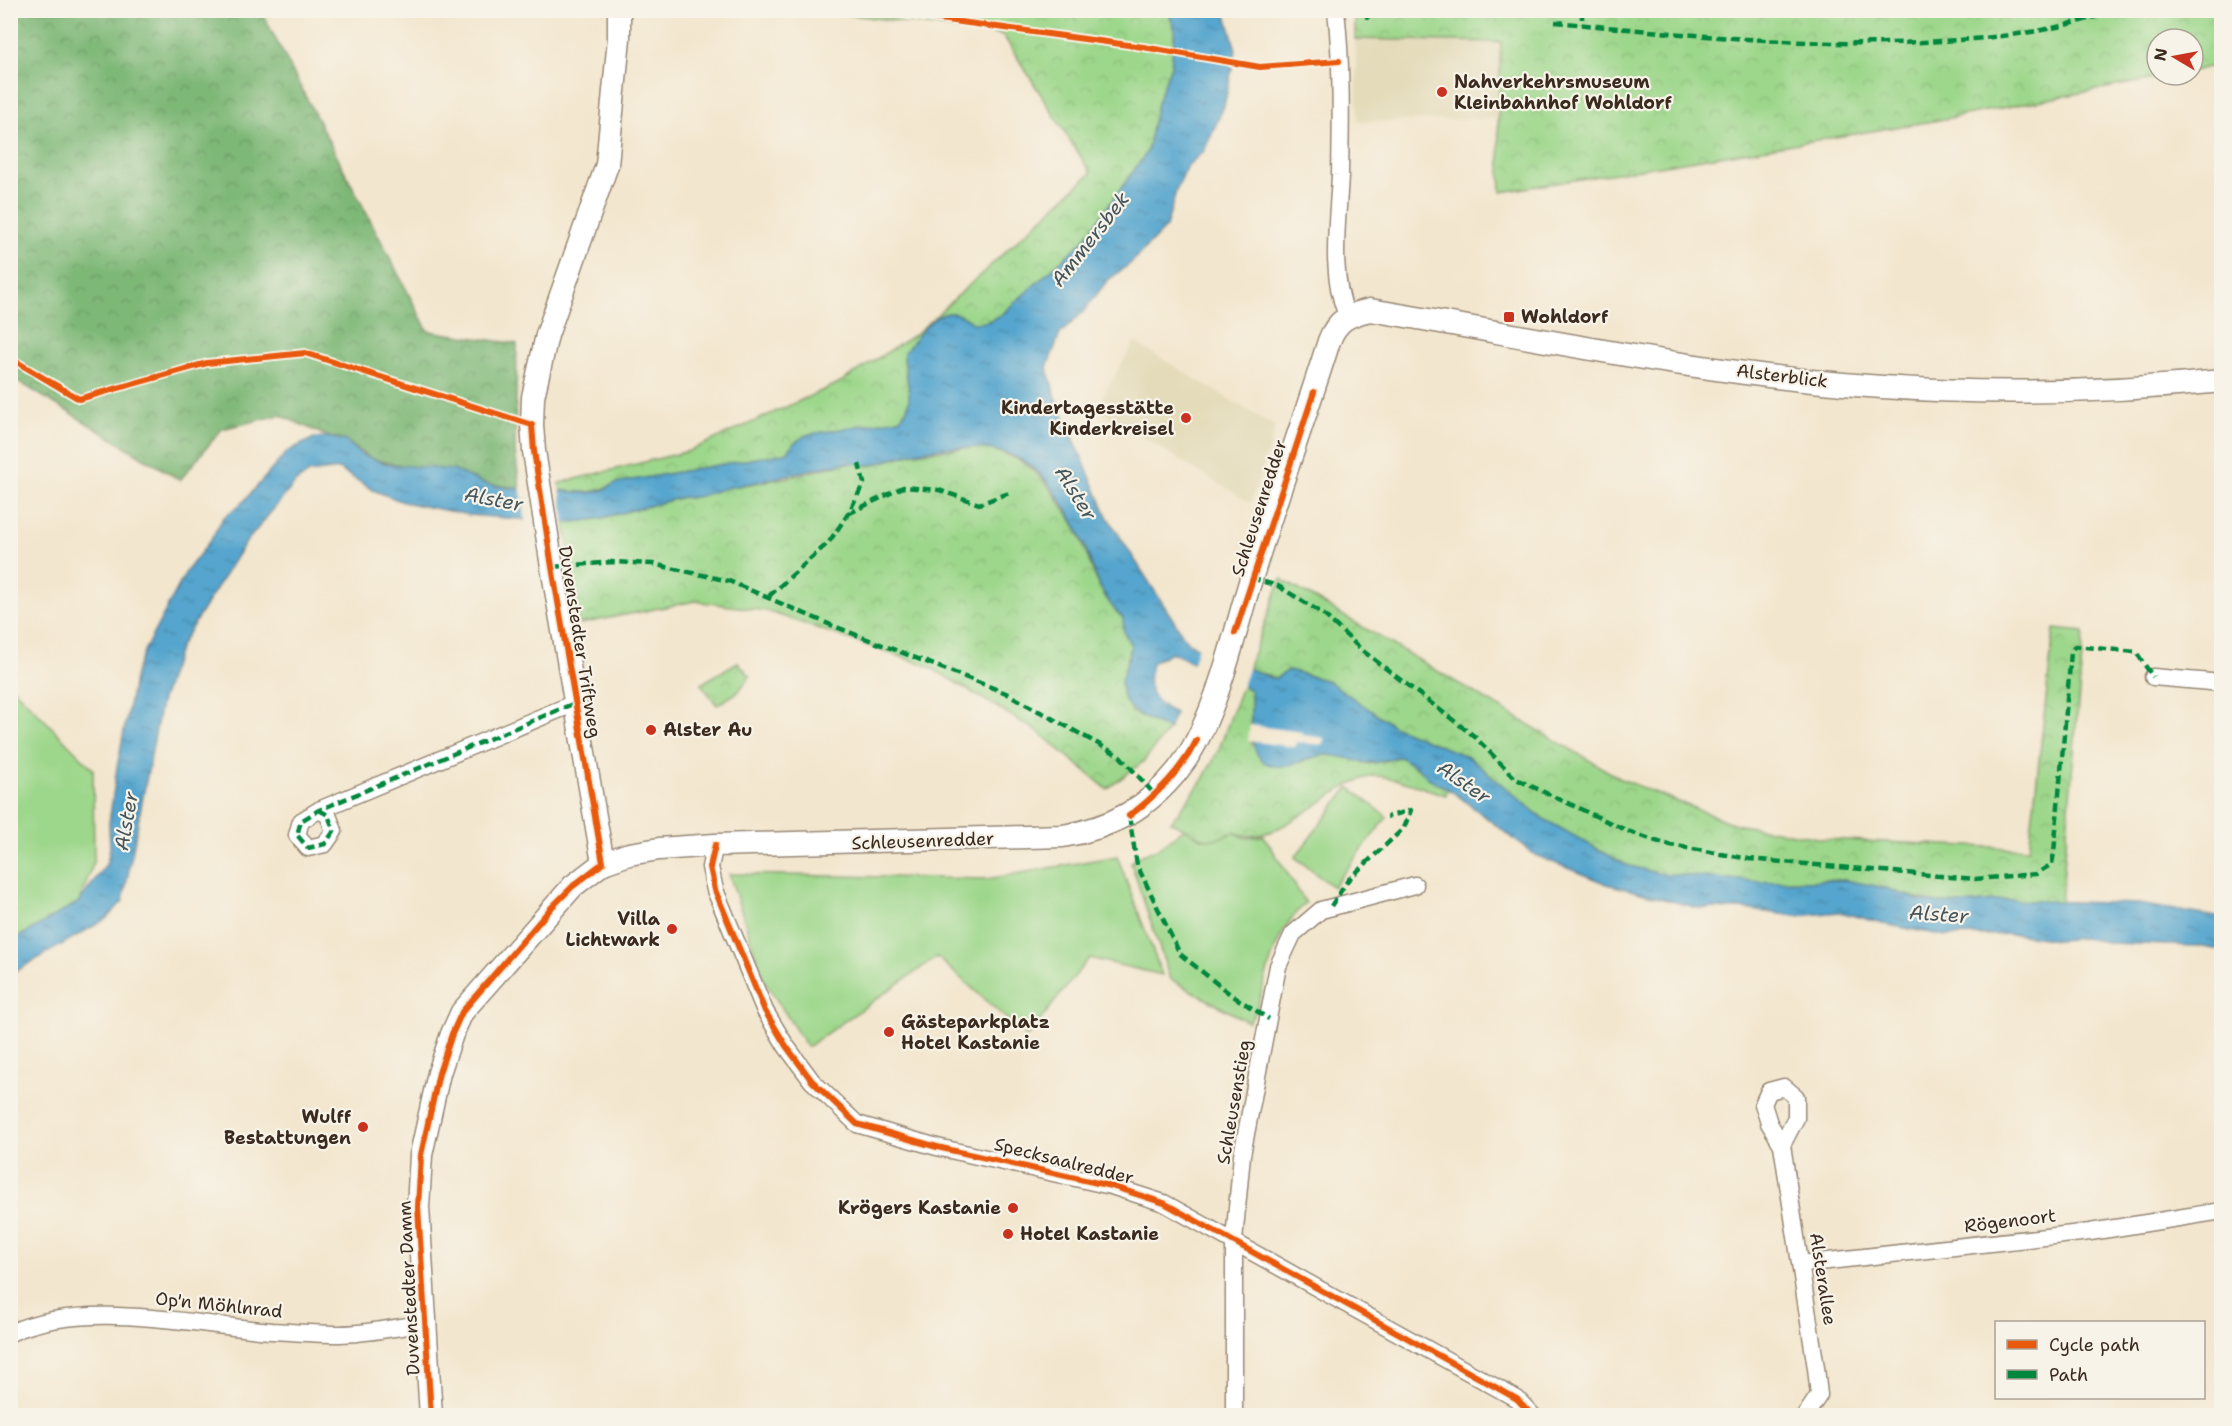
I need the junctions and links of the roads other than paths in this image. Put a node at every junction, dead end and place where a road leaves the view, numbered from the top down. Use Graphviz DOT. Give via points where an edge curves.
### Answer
graph roads {
  1 [pos="619,10"];
  2 [pos="1336,10"];
  3 [pos="1347,315"];
  4 [pos="2222,381"];
  5 [pos="2153,677"];
  6 [pos="2222,683"];
  7 [pos="575,703"];
  8 [pos="319,810"];
  9 [pos="715,845"];
  10 [pos="603,863"];
  11 [pos="1415,885"];
  12 [pos="1782,1145"];
  13 [pos="2222,1211"];
  14 [pos="1234,1240"];
  15 [pos="1801,1264"];
  16 [pos="426,1324"];
  17 [pos="10,1333"];
  18 [pos="431,1416"];
  19 [pos="1234,1416"];
  20 [pos="1533,1416"];
  21 [pos="1805,1416"];
  1 -- 7 [label="street, Duvenstedter Triftweg" via="607,165 539,365 533,396 534,451"];
  2 -- 3 [label="street" via="1341,105 1338,274 1340,301"];
  3 -- 4 [label="street, Alsterblick" via="1370,310 1681,362 1866,386 1960,392 2097,391"];
  3 -- 9 [label="street, Schleusenredder" via="1329,342 1197,740 1179,770 1150,800 1129,816 1063,836"];
  5 -- 6 [label="street"];
  7 -- 8 [label="street, Duvenstedter Triftweg"];
  7 -- 10 [label="street, Duvenstedter Triftweg"];
  9 -- 10 [label="street, Duvenstedter Damm" via="660,849"];
  9 -- 14 [label="street, Specksaalredder" via="710,867 715,890 765,1011 812,1081 857,1124 937,1147 1111,1186 1164,1203"];
  10 -- 16 [label="street, Duvenstedter Damm" via="573,886 545,916 462,1012 452,1034 421,1155 418,1207"];
  11 -- 14 [label="street, Schleusenstieg" via="1321,910 1303,924 1285,949 1272,993 1242,1155"];
  12 -- 15 [label="street, Alsterallee"];
  13 -- 15 [label="street, Rögenoort" via="2090,1232"];
  14 -- 19 [label="street, Schleusenstieg"];
  14 -- 20 [label="street, Specksaalredder" via="1517,1399"];
  15 -- 21 [label="street, Alsterallee" via="1819,1395"];
  16 -- 17 [label="street, Op'n Möhlnrad" via="341,1334 270,1331 148,1317 96,1317 30,1324"];
  16 -- 18 [label="street, Duvenstedter Damm"];
}
